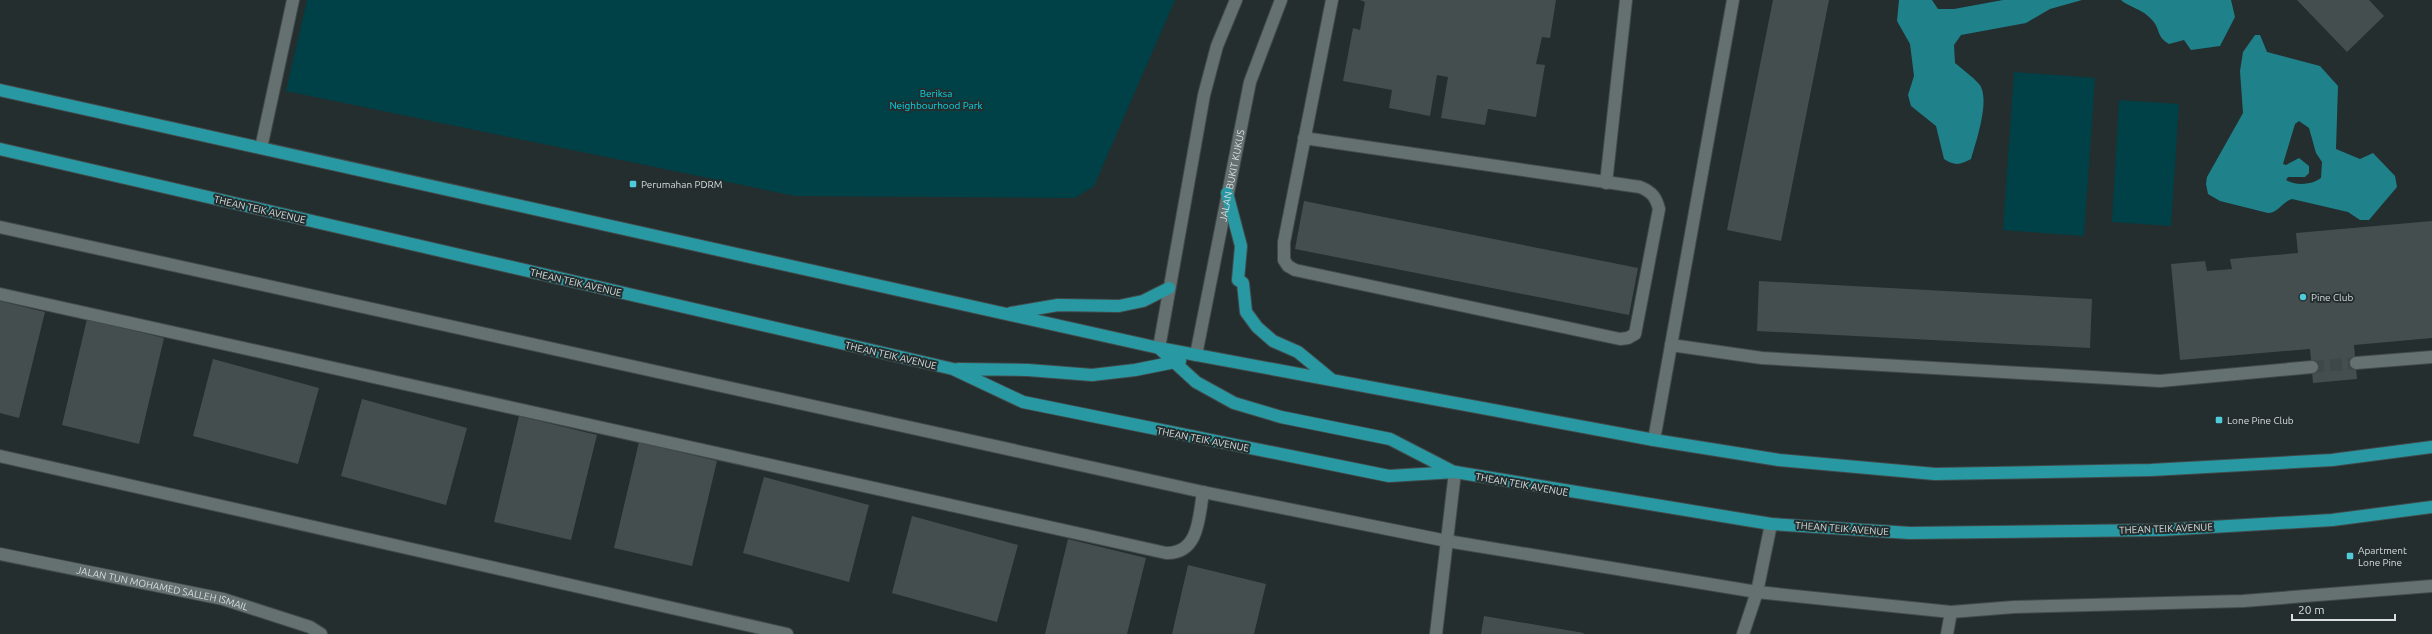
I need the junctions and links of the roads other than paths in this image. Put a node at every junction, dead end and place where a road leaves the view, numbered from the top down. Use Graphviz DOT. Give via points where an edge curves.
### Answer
graph roads {
  1 [pos="292,0"];
  2 [pos="1236,0"];
  3 [pos="1281,0"];
  4 [pos="1332,0"];
  5 [pos="1626,0"];
  6 [pos="1733,0"];
  7 [pos="0,90"];
  8 [pos="1304,138"];
  9 [pos="261,148"];
  10 [pos="0,149"];
  11 [pos="1606,182"];
  12 [pos="1227,193"];
  13 [pos="0,227"];
  14 [pos="1170,288"];
  15 [pos="0,294"];
  16 [pos="1006,314"];
  17 [pos="1671,345"];
  18 [pos="1158,348"];
  19 [pos="1196,355"];
  20 [pos="2432,357"];
  21 [pos="1174,363"];
  22 [pos="2356,363"];
  23 [pos="2312,367"];
  24 [pos="953,369"];
  25 [pos="1333,381"];
  26 [pos="1654,440"];
  27 [pos="2432,447"];
  28 [pos="0,456"];
  29 [pos="1455,472"];
  30 [pos="1203,492"];
  31 [pos="2432,507"];
  32 [pos="1771,524"];
  33 [pos="1447,541"];
  34 [pos="0,554"];
  35 [pos="2432,586"];
  36 [pos="1757,592"];
  37 [pos="1951,612"];
  38 [pos="321,634"];
  39 [pos="787,634"];
  40 [pos="1436,634"];
  41 [pos="1743,634"];
  42 [pos="1947,634"];
  1 -- 9 [label="street"];
  2 -- 14 [label="street" via="1217,46 1204,95"];
  3 -- 12 [label="street, JALAN BUKIT KUKUS" via="1250,82"];
  4 -- 8 [label="street"];
  5 -- 11 [label="street"];
  6 -- 17 [label="street"];
  7 -- 9 [label="main road"];
  8 -- 11 [label="street"];
  8 -- 11 [label="street" via="1284,242 1284,260 1288,266 1295,270 1620,339 1635,334 1638,327 1659,209 1657,200 1651,192 1640,187"];
  9 -- 16 [label="main road"];
  10 -- 24 [label="main road, THEAN TEIK AVENUE"];
  12 -- 19 [label="street, JALAN BUKIT KUKUS"];
  12 -- 25 [label="main road" via="1241,246 1238,280 1243,283 1246,312 1257,327 1273,341 1298,352"];
  13 -- 30 [label="street"];
  14 -- 16 [label="main road" via="1143,301 1119,306 1058,305"];
  14 -- 18 [label="street"];
  15 -- 30 [label="street" via="1166,553 1175,553 1191,544 1199,522"];
  16 -- 18 [label="main road"];
  17 -- 23 [label="street" via="1762,358 2160,381"];
  17 -- 26 [label="street"];
  18 -- 19 [label="main road"];
  18 -- 21 [label="main road"];
  19 -- 21 [label="main road"];
  19 -- 25 [label="main road"];
  20 -- 22 [label="street"];
  21 -- 24 [label="main road" via="1092,375 1028,370"];
  21 -- 29 [label="main road" via="1196,382 1234,403 1281,417 1390,439"];
  24 -- 29 [label="main road, THEAN TEIK AVENUE" via="1023,402 1210,441 1389,476"];
  25 -- 26 [label="main road"];
  26 -- 27 [label="main road" via="1780,460 1935,474 2151,470 2332,460"];
  28 -- 39 [label="street"];
  29 -- 32 [label="main road, THEAN TEIK AVENUE"];
  29 -- 33 [label="street"];
  30 -- 33 [label="street"];
  31 -- 32 [label="main road, THEAN TEIK AVENUE" via="2332,520 2161,530 1910,532"];
  32 -- 36 [label="street"];
  33 -- 36 [label="street"];
  33 -- 40 [label="street"];
  34 -- 38 [label="street, JALAN TUN MOHAMED SALLEH ISMAIL" via="223,599 310,627"];
  35 -- 37 [label="street" via="2243,601 2014,607"];
  36 -- 37 [label="street"];
  36 -- 41 [label="street"];
  37 -- 42 [label="street"];
}
